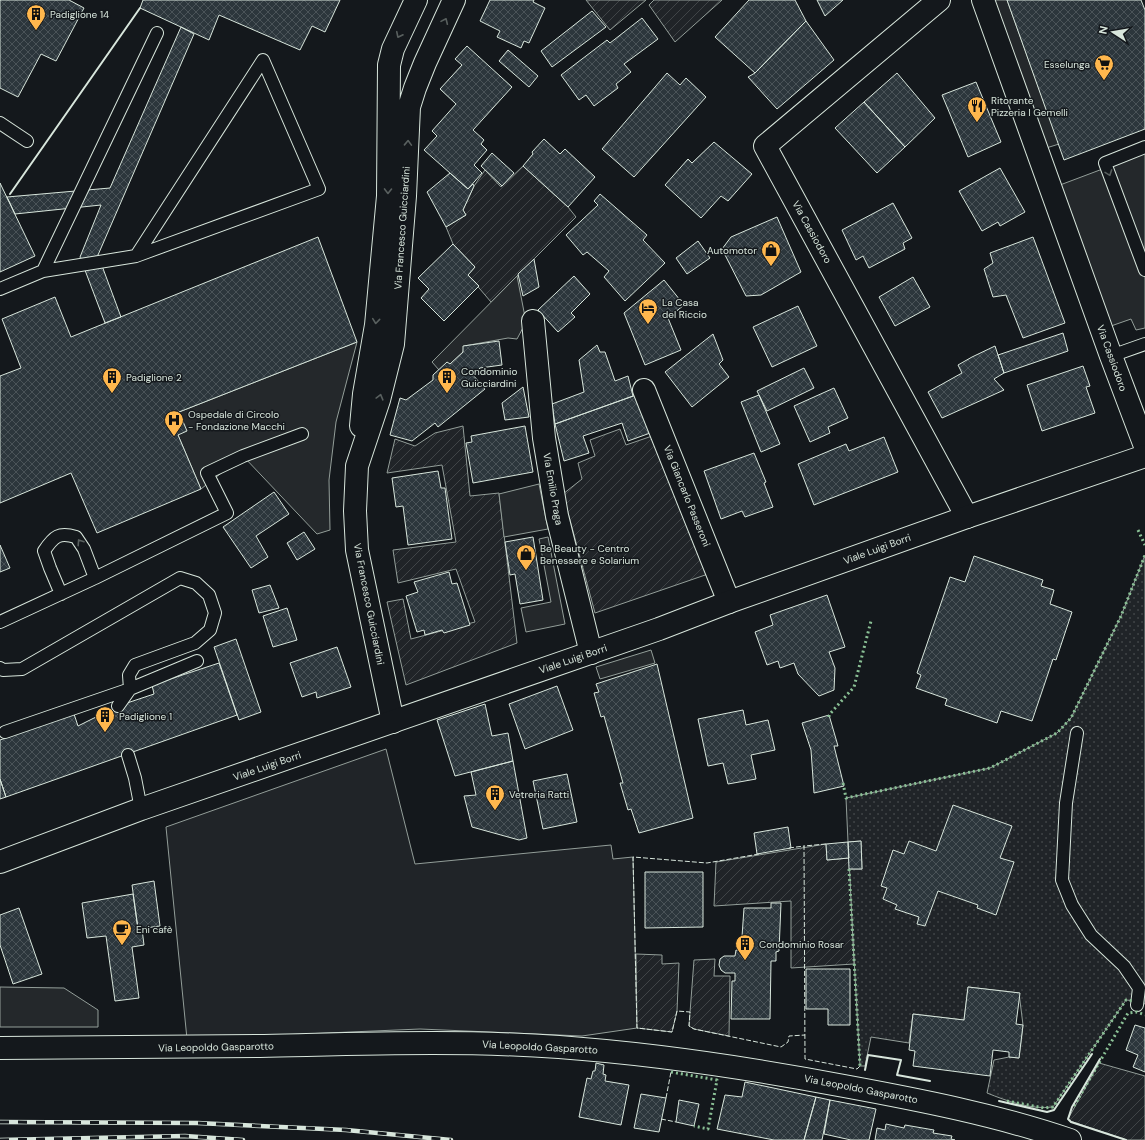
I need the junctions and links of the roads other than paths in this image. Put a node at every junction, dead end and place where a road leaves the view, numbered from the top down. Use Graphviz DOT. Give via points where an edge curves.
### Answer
graph roads {
  1 [pos="416,0"];
  2 [pos="454,0"];
  3 [pos="939,0"];
  4 [pos="984,0"];
  5 [pos="157,33"];
  6 [pos="0,123"];
  7 [pos="27,141"];
  8 [pos="1145,147"];
  9 [pos="136,256"];
  10 [pos="1145,270"];
  11 [pos="43,271"];
  12 [pos="0,289"];
  13 [pos="533,321"];
  14 [pos="1145,344"];
  15 [pos="1111,356"];
  16 [pos="644,390"];
  17 [pos="302,434"];
  18 [pos="1145,446"];
  19 [pos="1145,456"];
  20 [pos="358,461"];
  21 [pos="967,517"];
  22 [pos="95,578"];
  23 [pos="61,594"];
  24 [pos="729,602"];
  25 [pos="0,622"];
  26 [pos="591,653"];
  27 [pos="197,661"];
  28 [pos="0,668"];
  29 [pos="130,689"];
  30 [pos="118,706"];
  31 [pos="393,722"];
  32 [pos="5,732"];
  33 [pos="1077,733"];
  34 [pos="128,755"];
  35 [pos="141,809"];
  36 [pos="0,862"];
  37 [pos="1136,1005"];
  38 [pos="0,1048"];
  39 [pos="1070,1140"];
  1 -- 20 [label="street, Via Francesco Guicciardini, one-way" via="392,50 389,65 388,196 376,325 364,394"];
  20 -- 2 [label="street, Via Francesco Guicciardini, one-way" via="379,400 393,344 405,196 409,107"];
  3 -- 21 [label="street, Via Cassiodoro" via="765,146"];
  4 -- 15 [label="street, Via Cassiodoro"];
  5 -- 11 [label="lane"];
  6 -- 7 [label="lane"];
  8 -- 10 [label="lane, one-way" via="1105,164"];
  9 -- 9 [label="lane" via="319,189 263,60 242,93"];
  9 -- 11 [label="lane"];
  11 -- 12 [label="lane"];
  13 -- 26 [label="street, Via Emilio Praga" via="544,438 557,516"];
  14 -- 15 [label="lane"];
  15 -- 18 [label="street, Via Cassiodoro"];
  16 -- 24 [label="street, Via Giancarlo Passeroni"];
  17 -- 22 [label="lane" via="243,456 207,473 227,513"];
  19 -- 21 [label="street, Viale Luigi Borri"];
  20 -- 31 [label="street, Via Francesco Guicciardini" via="355,511 357,550"];
  21 -- 24 [label="street, Viale Luigi Borri"];
  22 -- 23 [label="lane"];
  22 -- 23 [label="lane, one-way" via="84,549 76,537 65,534 52,539 44,551"];
  23 -- 25 [label="lane"];
  24 -- 26 [label="street, Viale Luigi Borri"];
  26 -- 31 [label="street, Viale Luigi Borri"];
  27 -- 29 [label="lane"];
  28 -- 29 [label="lane" via="22,669 180,578 196,583 210,595 215,613 210,630 195,643 135,665 129,675"];
  29 -- 30 [label="lane"];
  29 -- 32 [label="lane"];
  31 -- 35 [label="street, Viale Luigi Borri"];
  33 -- 37 [label="lane" via="1066,803 1062,880 1072,905 1091,935 1124,966 1139,988"];
  34 -- 35 [label="lane"];
  35 -- 36 [label="street, Viale Luigi Borri"];
  38 -- 39 [label="street, Via Leopoldo Gasparotto" via="470,1043 589,1050 674,1058 918,1100 982,1114"];
}
